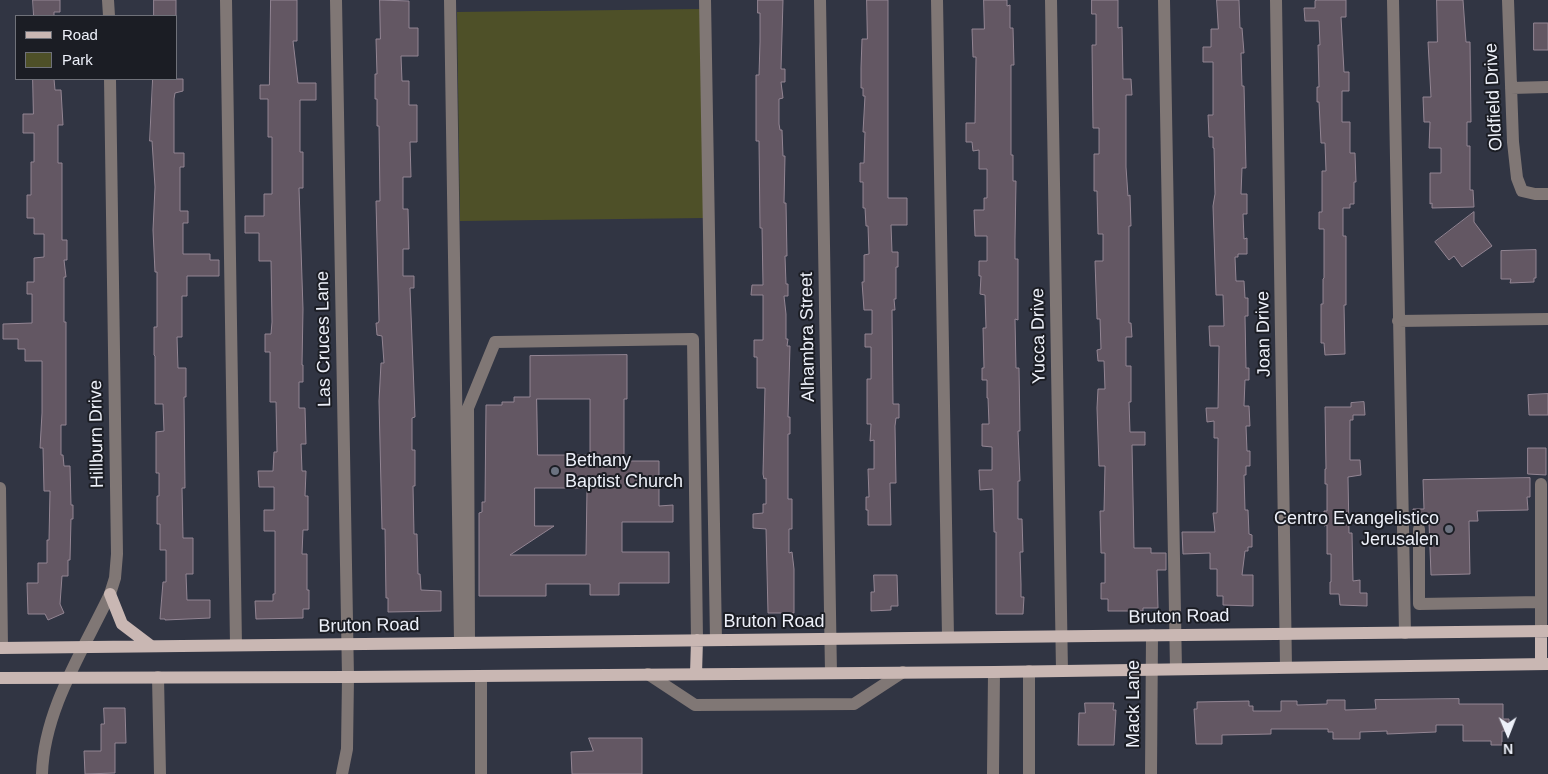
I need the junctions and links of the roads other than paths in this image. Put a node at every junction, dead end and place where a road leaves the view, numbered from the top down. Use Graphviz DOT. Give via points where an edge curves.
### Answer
graph roads {
  1 [pos="108,0"];
  2 [pos="226,0"];
  3 [pos="336,0"];
  4 [pos="450,0"];
  5 [pos="705,0"];
  6 [pos="820,0"];
  7 [pos="937,0"];
  8 [pos="1051,0"];
  9 [pos="1164,0"];
  10 [pos="1276,0"];
  11 [pos="1393,0"];
  12 [pos="1508,0"];
  13 [pos="109,15"];
  14 [pos="110,80"];
  15 [pos="1548,87"];
  16 [pos="1511,88"];
  17 [pos="1548,194"];
  18 [pos="1548,319"];
  19 [pos="1398,321"];
  20 [pos="1540,484"];
  21 [pos="0,488"];
  22 [pos="1419,529"];
  23 [pos="110,594"];
  24 [pos="1541,602"];
  25 [pos="1544,631"];
  26 [pos="1405,633"];
  27 [pos="1286,634"];
  28 [pos="1152,635"];
  29 [pos="1175,635"];
  30 [pos="1062,636"];
  31 [pos="948,637"];
  32 [pos="831,639"];
  33 [pos="697,640"];
  34 [pos="716,640"];
  35 [pos="464,642"];
  36 [pos="347,644"];
  37 [pos="236,645"];
  38 [pos="151,646"];
  39 [pos="1,648"];
  40 [pos="83,648"];
  41 [pos="1544,664"];
  42 [pos="1286,668"];
  43 [pos="1176,669"];
  44 [pos="1151,670"];
  45 [pos="1029,671"];
  46 [pos="1062,671"];
  47 [pos="831,672"];
  48 [pos="903,672"];
  49 [pos="994,672"];
  50 [pos="648,674"];
  51 [pos="696,674"];
  52 [pos="481,676"];
  53 [pos="158,677"];
  54 [pos="348,677"];
  55 [pos="0,678"];
  56 [pos="69,678"];
  57 [pos="42,774"];
  58 [pos="160,774"];
  59 [pos="342,774"];
  60 [pos="481,774"];
  61 [pos="994,774"];
  62 [pos="1030,774"];
  63 [pos="1151,774"];
  1 -- 13 [label="street"];
  2 -- 37 [label="street"];
  3 -- 36 [label="street, Las Cruces Lane"];
  4 -- 35 [label="street"];
  5 -- 34 [label="street"];
  6 -- 32 [label="street, Alhambra Street"];
  7 -- 31 [label="street"];
  8 -- 30 [label="street, Yucca Drive"];
  9 -- 29 [label="street"];
  10 -- 27 [label="street, Joan Drive"];
  11 -- 19 [label="street"];
  12 -- 16 [label="street, Oldfield Drive"];
  14 -- 23 [label="street, Hillburn Drive" via="116,554 115,578"];
  15 -- 16 [label="street"];
  16 -- 17 [label="street, Oldfield Drive" via="1517,178 1522,191"];
  18 -- 19 [label="street"];
  19 -- 26 [label="street"];
  20 -- 24 [label="street"];
  21 -- 39 [label="street"];
  22 -- 24 [label="street" via="1419,604"];
  23 -- 38 [label="main road" via="122,624"];
  23 -- 40 [label="street, Hillburn Drive"];
  24 -- 25 [label="street"];
  25 -- 26 [label="main road, Bruton Road"];
  25 -- 41 [label="main road"];
  26 -- 27 [label="main road, Bruton Road"];
  27 -- 29 [label="main road, Bruton Road"];
  27 -- 42 [label="street, Joan Drive"];
  28 -- 29 [label="main road, Bruton Road"];
  28 -- 30 [label="main road, Bruton Road"];
  28 -- 44 [label="street, Mack Lane"];
  29 -- 43 [label="street"];
  30 -- 31 [label="main road, Bruton Road"];
  30 -- 46 [label="street, Yucca Drive"];
  31 -- 32 [label="main road, Bruton Road"];
  32 -- 34 [label="main road, Bruton Road"];
  32 -- 47 [label="street, Alhambra Street"];
  33 -- 34 [label="main road, Bruton Road"];
  33 -- 35 [label="main road, Bruton Road"];
  33 -- 35 [label="street" via="693,339 495,342 468,408"];
  33 -- 51 [label="main road"];
  35 -- 36 [label="main road, Bruton Road"];
  36 -- 37 [label="main road, Bruton Road"];
  36 -- 54 [label="street, Las Cruces Lane"];
  37 -- 38 [label="main road, Bruton Road"];
  38 -- 40 [label="main road, Bruton Road"];
  39 -- 40 [label="main road, Bruton Road"];
  40 -- 56 [label="street, Hillburn Drive"];
  41 -- 42 [label="main road"];
  42 -- 43 [label="main road"];
  43 -- 44 [label="main road"];
  44 -- 46 [label="main road"];
  44 -- 63 [label="street, Mack Lane"];
  45 -- 46 [label="main road"];
  45 -- 49 [label="main road"];
  45 -- 62 [label="street"];
  47 -- 48 [label="main road"];
  47 -- 51 [label="main road"];
  48 -- 49 [label="main road"];
  48 -- 50 [label="street" via="854,704 695,705"];
  49 -- 61 [label="street"];
  50 -- 51 [label="main road"];
  50 -- 52 [label="main road"];
  52 -- 54 [label="main road"];
  52 -- 60 [label="street"];
  53 -- 54 [label="main road"];
  53 -- 56 [label="main road"];
  53 -- 58 [label="street"];
  54 -- 59 [label="street, Las Cruces Lane" via="347,749"];
  55 -- 56 [label="main road"];
  56 -- 57 [label="street, Hillburn Drive" via="49,726"];
}
